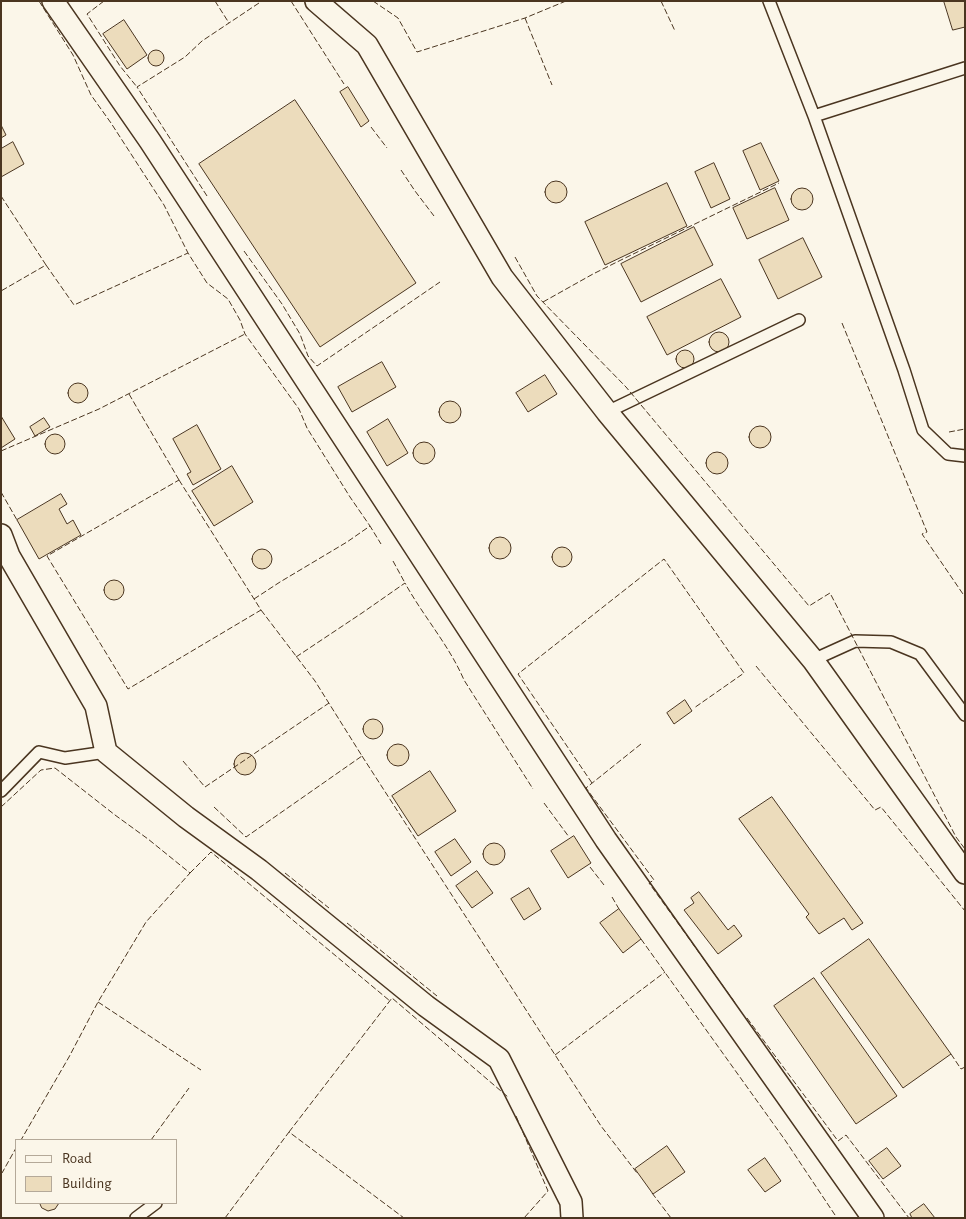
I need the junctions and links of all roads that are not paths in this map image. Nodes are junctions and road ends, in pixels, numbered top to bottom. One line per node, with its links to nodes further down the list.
1 (53, 1): 18 (street)
2 (316, 1): 7 (street)
3 (769, 1): 5 (lane)
4 (965, 68): 5 (lane)
5 (814, 116): 8 (lane)
6 (800, 320): 7 (lane)
7 (607, 412): 10 (street)
8 (965, 456)
9 (1, 535): 12 (street)
10 (813, 660): 11 (lane); 14 (street)
11 (965, 715)
12 (106, 752): 13 (lane); 17 (street)
13 (1, 791)
14 (965, 873)
15 (155, 1204): 16 (lane)
16 (136, 1218)
17 (572, 1218)
18 (873, 1218)

